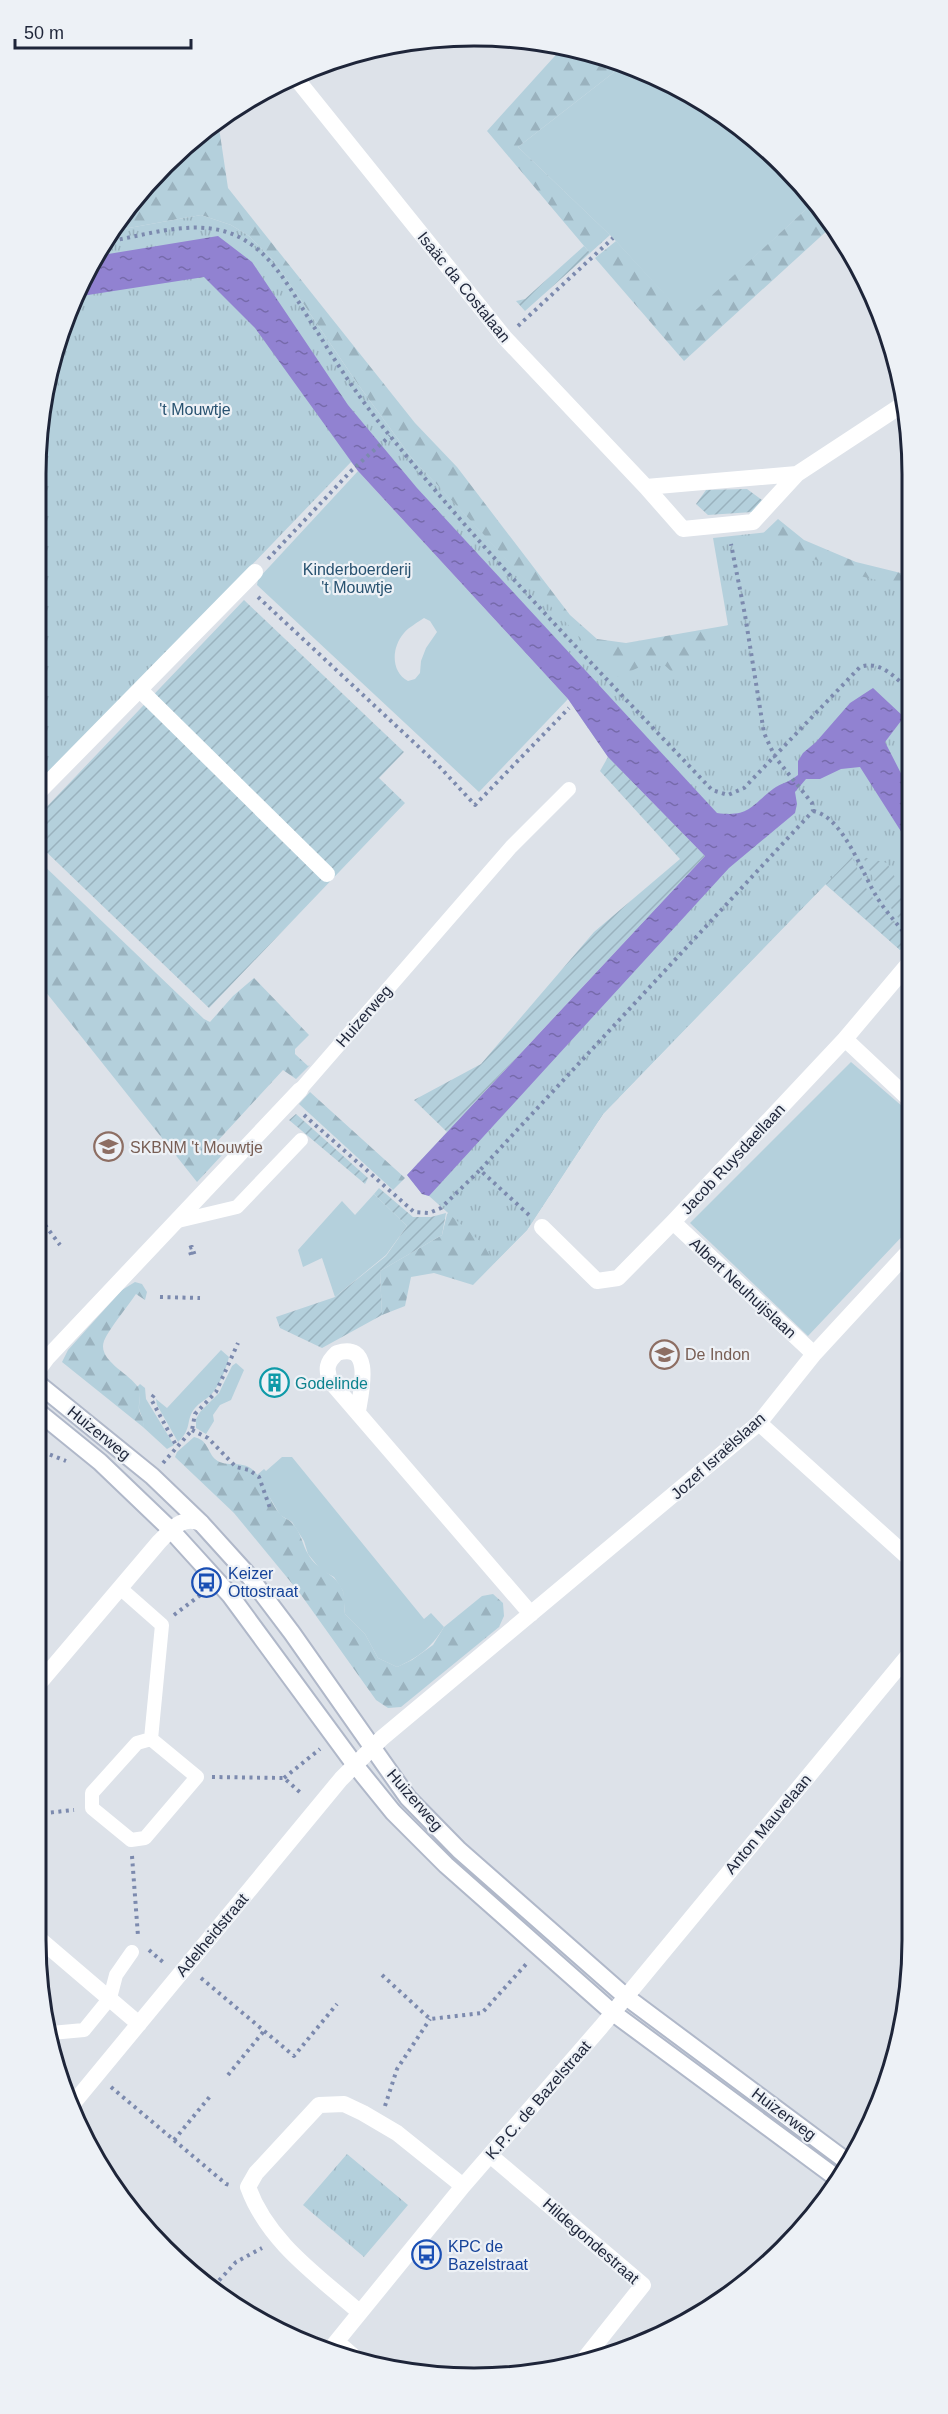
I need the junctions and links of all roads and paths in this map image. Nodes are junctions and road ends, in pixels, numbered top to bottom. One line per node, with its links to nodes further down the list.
1 (300, 84): 4 (street, Isaäc da Costalaan)
2 (613, 238): 4 (path)
3 (116, 241): 6 (path)
4 (505, 338): 8 (street, Isaäc da Costalaan)
5 (896, 409): 7 (street, Isaäc da Costalaan)
6 (390, 436): 10 (path); 14 (path)
7 (797, 474): 8 (street, Isaäc da Costalaan); 9 (street, Isaäc da Costalaan)
8 (646, 487): 9 (street, Isaäc da Costalaan)
9 (727, 526): 14 (path)
10 (250, 578): 12 (street); 13 (path)
11 (902, 684): 14 (path)
12 (140, 690): 15 (street); 18 (street)
13 (569, 708)
14 (775, 757): 17 (path)
15 (46, 785)
16 (569, 789): 23 (lane, Huizerweg)
17 (813, 811): 19 (path); 25 (path)
18 (327, 874)
19 (902, 931)
20 (902, 972): 21 (street, Jacob Ruysdaellaan)
21 (845, 1040): 22 (street); 27 (street, Jacob Ruysdaellaan)
22 (902, 1093)
23 (295, 1096): 25 (path); 26 (street, Huizerweg)
24 (301, 1140): 26 (lane)
25 (480, 1170): 28 (path)
26 (178, 1221): 36 (street, Huizerweg)
27 (673, 1222): 28 (street, Jacob Ruysdaellaan); 35 (street, Albert Neuhuijslaan)
28 (539, 1224)
29 (46, 1226): 30 (path)
30 (60, 1245)
31 (902, 1259): 35 (street, Jozef Israëlslaan)
32 (160, 1297): 33 (path)
33 (200, 1298)
34 (238, 1343): 42 (path)
35 (814, 1354): 41 (street, Jozef Israëlslaan)
36 (46, 1359)
37 (46, 1390): 44 (street, Huizerweg)
38 (154, 1395): 43 (path)
39 (358, 1411): 51 (street)
40 (46, 1418): 47 (street, Huizerweg)
41 (759, 1423): 48 (street); 51 (street, Jozef Israëlslaan)
42 (192, 1430): 43 (path); 45 (path)
43 (177, 1447): 44 (path)
44 (152, 1476): 46 (street, Huizerweg)
45 (271, 1511)
46 (201, 1523): 47 (street); 56 (street, Huizerweg)
47 (171, 1530): 49 (street); 58 (street, Huizerweg)
48 (902, 1552)
49 (120, 1588): 52 (lane); 54 (street)
50 (203, 1593): 52 (path)
51 (531, 1614): 56 (street, Jozef Israëlslaan)
52 (162, 1625): 55 (lane)
53 (902, 1663): 70 (street, Anton Mauvelaan)
54 (46, 1676)
55 (151, 1739): 59 (lane); 61 (lane)
56 (372, 1748): 58 (street, Jozef Israëlslaan); 70 (street, Huizerweg)
57 (320, 1749): 60 (path)
58 (355, 1765): 62 (street, Adelheidstraat); 73 (street, Huizerweg)
59 (197, 1778): 60 (path); 64 (lane)
60 (284, 1778): 62 (path)
61 (92, 1808): 63 (path); 64 (lane)
62 (317, 1808): 68 (street, Adelheidstraat)
63 (46, 1813)
64 (131, 1840): 66 (path)
65 (46, 1945): 71 (street)
66 (135, 1947): 68 (path); 71 (lane)
67 (529, 1961): 74 (path)
68 (183, 1971): 75 (street, Adelheidstraat); 76 (path)
69 (382, 1975): 74 (path)
70 (625, 1996): 73 (street, Anton Mauvelaan); 85 (street, Huizerweg)
71 (110, 1998): 75 (street); 77 (lane)
72 (337, 2004): 76 (path)
73 (612, 2012): 84 (street, K.P.C. de Bazelstraat); 86 (street, Huizerweg)
74 (430, 2019): 82 (path)
75 (139, 2024): 78 (street, Adelheidstraat)
76 (264, 2031): 79 (path)
77 (57, 2032)
78 (97, 2075): 81 (street, Adelheidstraat); 83 (path)
79 (228, 2075)
80 (212, 2094): 83 (path)
81 (77, 2099)
82 (380, 2122): 87 (street); 88 (street)
83 (174, 2140): 88 (path)
84 (491, 2156): 87 (street, K.P.C. de Bazelstraat); 93 (street, Hildegondestraat)
85 (842, 2158)
86 (831, 2175)
87 (463, 2186): 91 (street, K.P.C. de Bazelstraat)
88 (248, 2187): 89 (street)
89 (278, 2239): 90 (path); 91 (street)
90 (218, 2282)
91 (359, 2312): 92 (street, K.P.C. de Bazelstraat)
92 (334, 2344)
93 (590, 2351)

